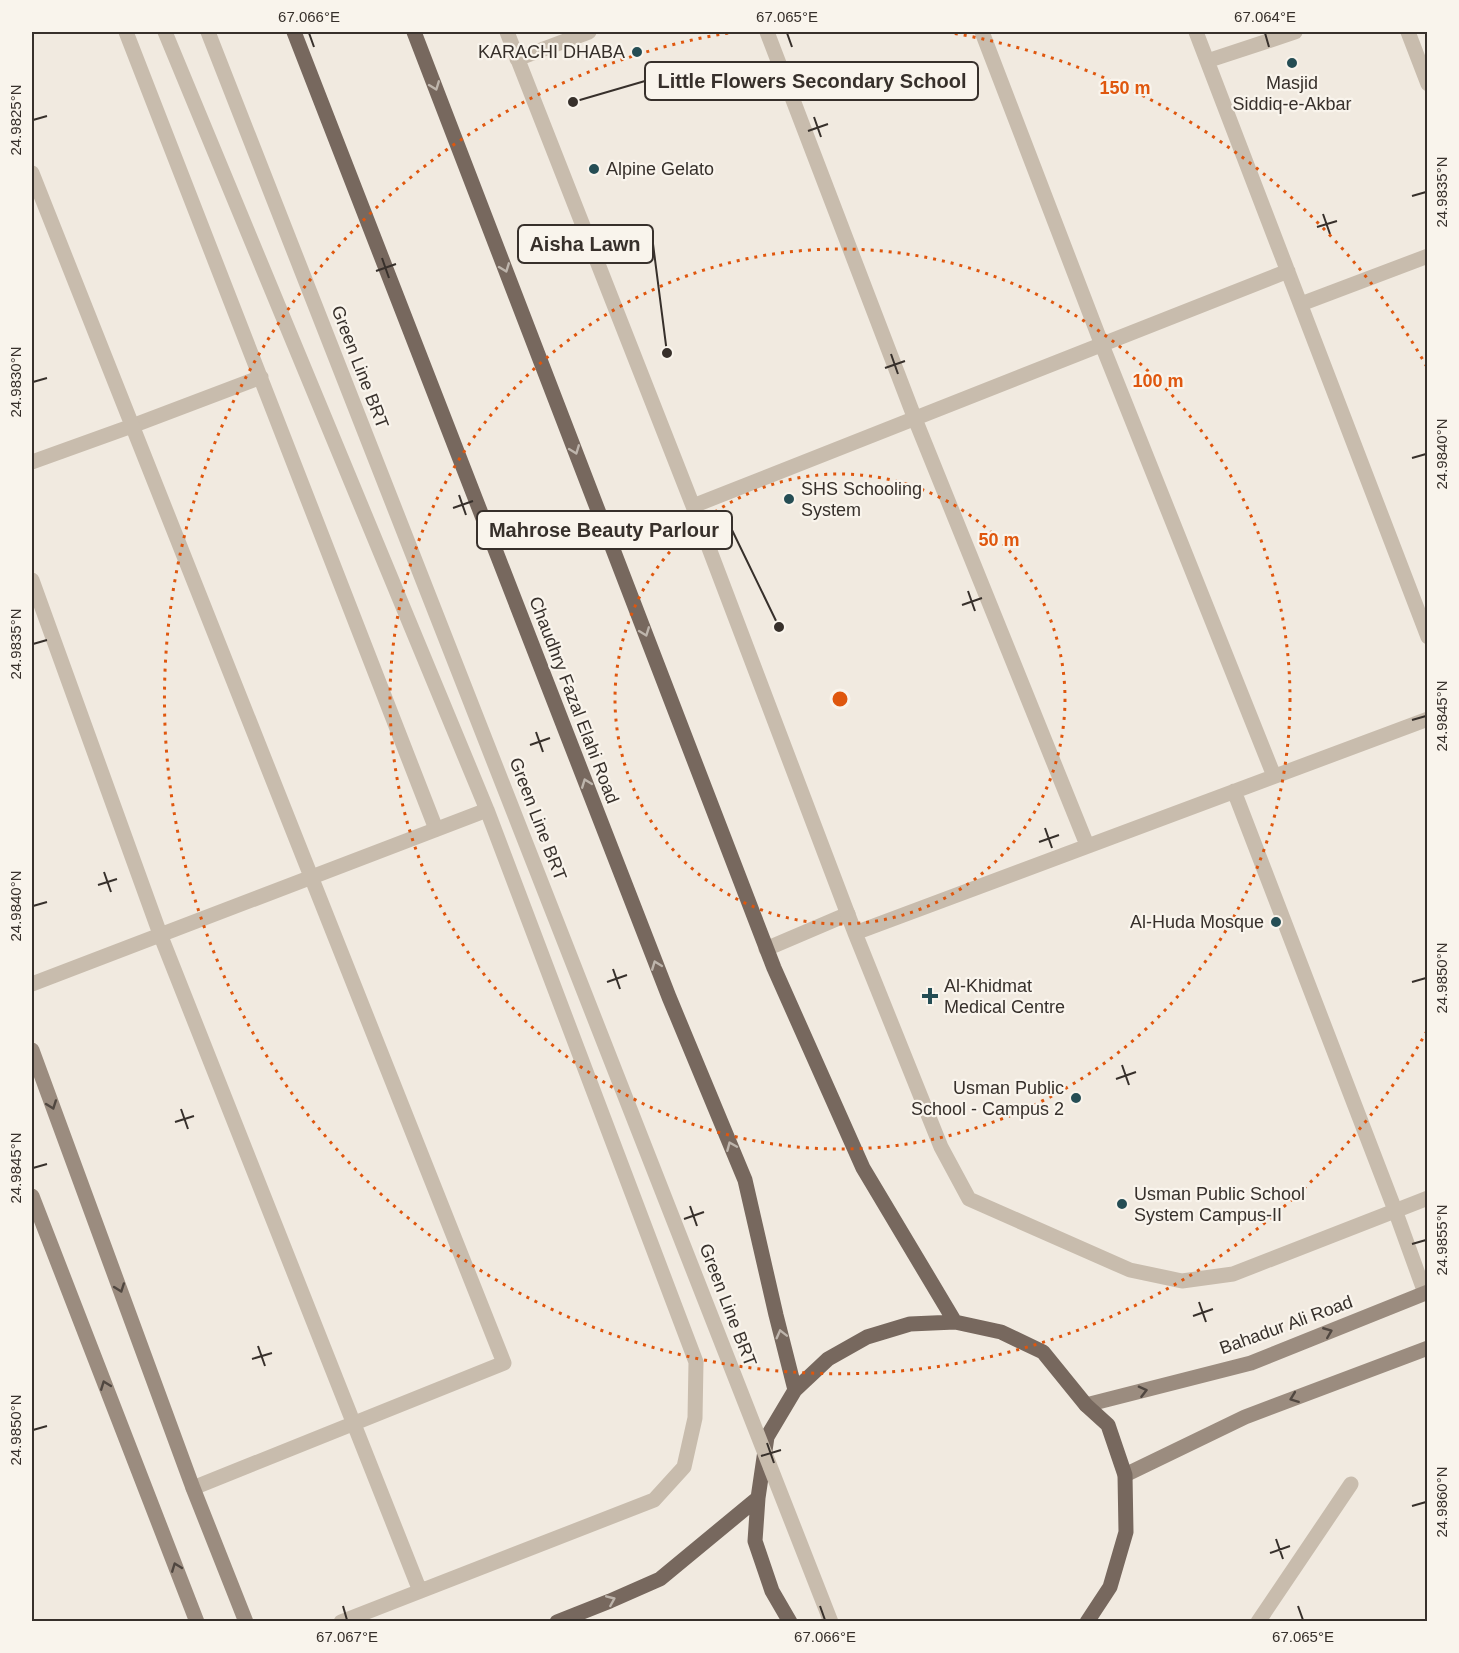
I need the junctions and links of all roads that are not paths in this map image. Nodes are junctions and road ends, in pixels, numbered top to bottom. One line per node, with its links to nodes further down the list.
1 (126, 32): 21 (street)
2 (165, 32): 32 (street)
3 (208, 32): 61 (street, Green Line BRT, bridge)
4 (294, 32): 48 (main road, Chaudhry Fazal Elahi Road, one-way to 4)
5 (414, 32): 39 (main road, one-way to 39)
6 (507, 32): 13 (street)
7 (767, 32): 22 (street)
8 (982, 32): 20 (street)
9 (1196, 32): 14 (street)
10 (1295, 32): 14 (street)
11 (1408, 32): 15 (street)
12 (579, 33): 13 (street)
13 (517, 59): 25 (street)
14 (1208, 61): 18 (street)
15 (1428, 84)
16 (32, 173): 23 (street)
17 (1428, 256): 19 (street)
18 (1288, 271): 19 (street); 20 (street)
19 (1301, 304): 28 (street)
20 (1102, 345): 22 (street); 30 (street)
21 (261, 377): 23 (street); 33 (street)
22 (915, 419): 25 (street); 34 (street)
23 (132, 426): 24 (street); 35 (street)
24 (32, 462)
25 (693, 506): 36 (street)
26 (32, 580): 27 (street)
27 (36, 608): 38 (street)
28 (1428, 637)
29 (1428, 719): 30 (street)
30 (1274, 776): 31 (street)
31 (1234, 791): 34 (street); 44 (street)
32 (487, 810): 33 (street); 55 (street)
33 (436, 829): 35 (street)
34 (1087, 845): 37 (street)
35 (310, 877): 38 (street); 50 (street)
36 (848, 914): 37 (street); 39 (street)
37 (855, 933): 44 (street)
38 (160, 934): 40 (street); 50 (street)
39 (766, 949): 46 (main road)
40 (32, 984)
41 (32, 1050): 53 (street, one-way to 53)
42 (32, 1196): 56 (street, one-way to 42)
43 (1428, 1198): 44 (street)
44 (1395, 1210): 45 (street)
45 (1426, 1293): 49 (street, Bahadur Ali Road, one-way to 45)
46 (955, 1322): 48 (main road); 49 (main road)
47 (1428, 1348): 51 (street, one-way to 51)
48 (795, 1390): 54 (main road)
49 (1086, 1405): 51 (main road)
50 (353, 1423): 53 (street); 55 (street)
51 (1125, 1475): 62 (main road)
52 (1352, 1484): 63 (street)
53 (194, 1488): 57 (street)
54 (758, 1498): 59 (main road, one-way to 54); 60 (main road)
55 (420, 1591): 58 (street)
56 (197, 1622)
57 (246, 1622)
58 (340, 1622)
59 (557, 1622)
60 (790, 1622)
61 (831, 1622)
62 (1087, 1622)
63 (1258, 1622)

